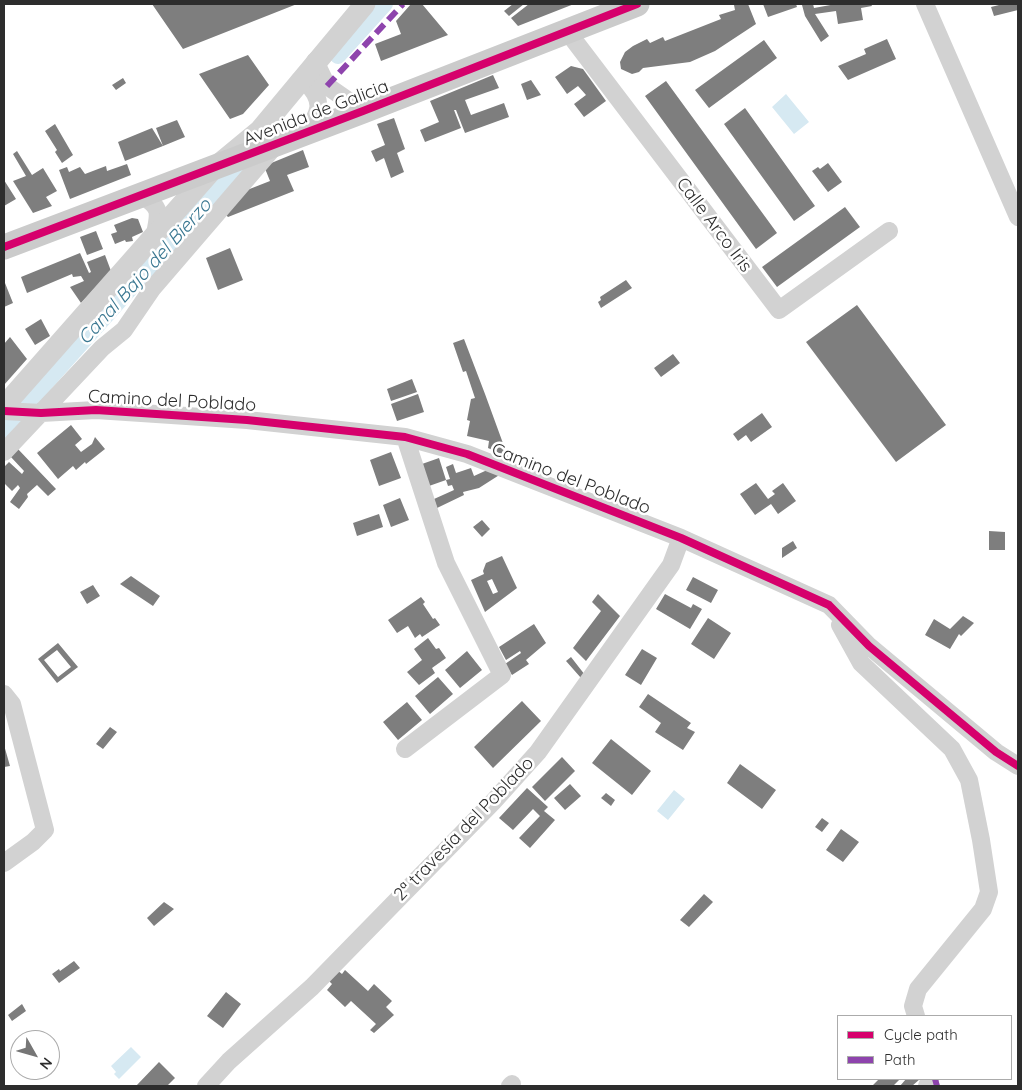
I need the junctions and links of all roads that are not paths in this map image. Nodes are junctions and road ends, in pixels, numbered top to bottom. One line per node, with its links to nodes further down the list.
1 (365, 4): 5 (street)
2 (637, 4): 4 (main road, Avenida de Galicia)
3 (925, 4): 12 (street)
4 (568, 31): 7 (main road, Avenida de Galicia); 13 (street, Calle Arco Iris)
5 (315, 61): 6 (street); 7 (street)
6 (299, 82): 8 (street); 10 (street)
7 (363, 111): 8 (main road, Avenida de Galicia)
8 (306, 133): 9 (main road, Avenida de Galicia)
9 (273, 145): 10 (main road, Avenida de Galicia); 18 (street)
10 (224, 164): 11 (main road, Avenida de Galicia); 14 (street)
11 (141, 195): 14 (street); 15 (main road, Avenida de Galicia)
12 (1018, 217)
13 (889, 231)
14 (155, 234): 16 (street)
15 (4, 247)
16 (4, 406)
17 (4, 411): 18 (street, Camino del Poblado)
18 (41, 413): 19 (street, Camino del Poblado); 20 (street)
19 (405, 437): 21 (street, Camino del Poblado); 24 (street)
20 (4, 452)
21 (680, 538): 22 (street, Camino del Poblado); 28 (street, 2ª travesía del Poblado)
22 (830, 605): 25 (street, Camino del Poblado); 27 (street)
23 (4, 694): 26 (street)
24 (405, 750)
25 (1018, 766)
26 (4, 863)
27 (916, 1015)
28 (206, 1086)

